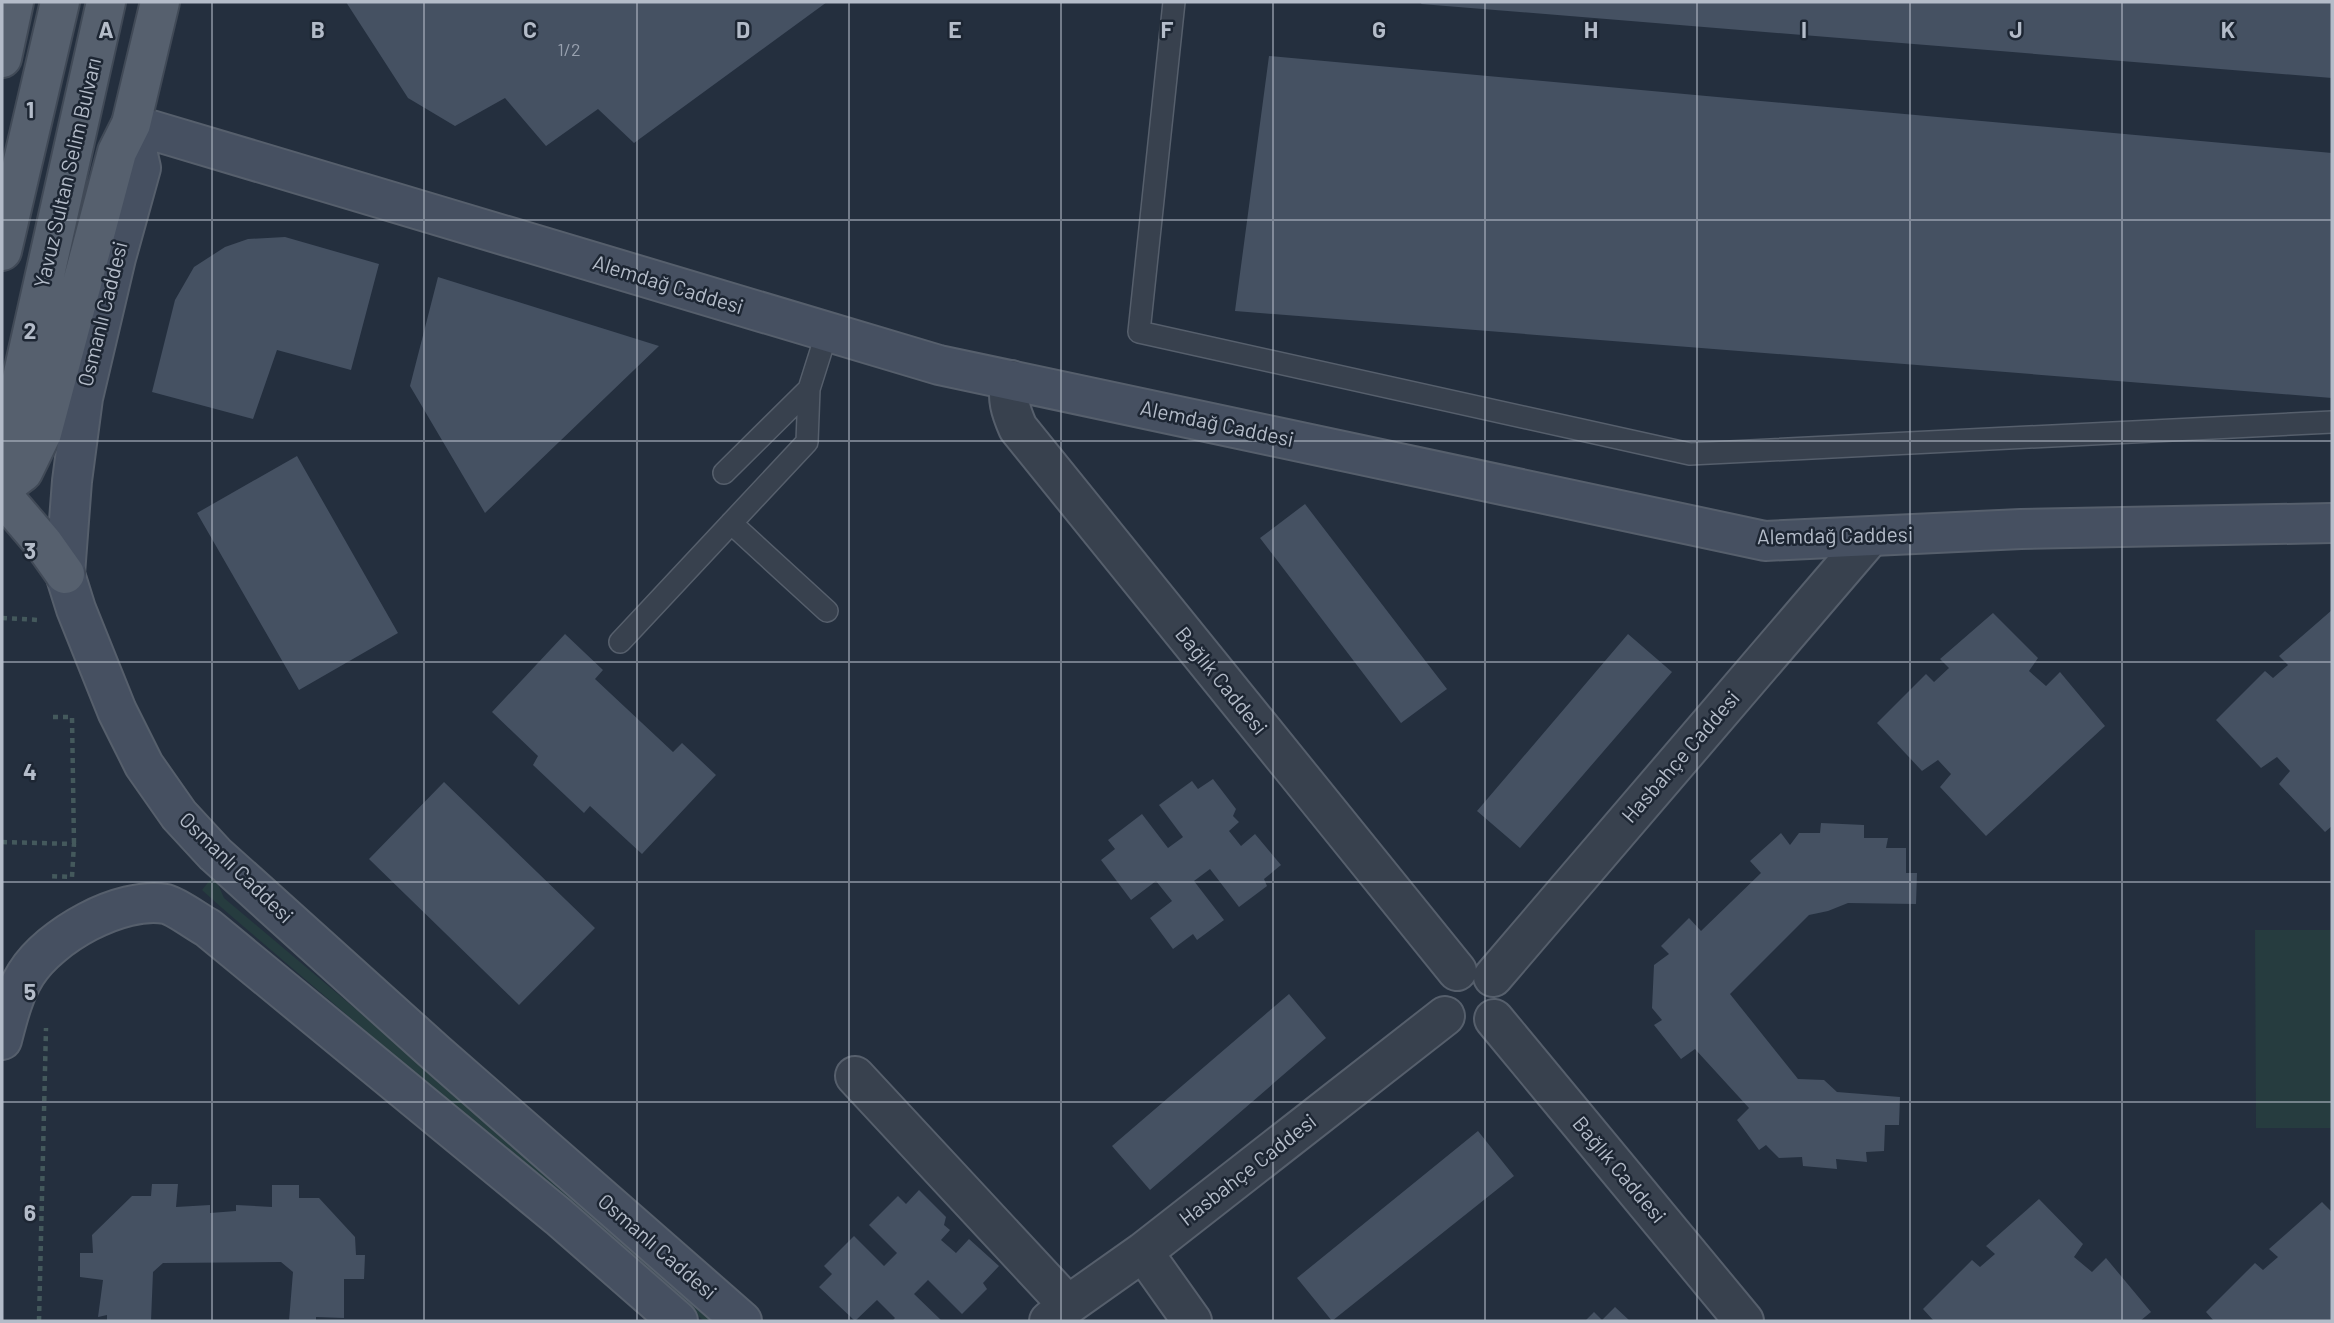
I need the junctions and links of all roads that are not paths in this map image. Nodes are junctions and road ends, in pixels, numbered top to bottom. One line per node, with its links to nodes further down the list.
1 (14, 2): 6 (main road)
2 (60, 2): 8 (main road)
3 (106, 2): 13 (main road, Yavuz Sultan Selim Bulvarı)
4 (160, 2): 7 (main road)
5 (1174, 2): 12 (lane)
6 (2, 56)
7 (131, 124): 9 (main road, Alemdağ Caddesi); 15 (main road); 20 (main road, Osmanlı Caddesi)
8 (2, 251)
9 (827, 332): 10 (main road, Alemdağ Caddesi); 11 (lane)
10 (1011, 380): 19 (main road, Alemdağ Caddesi); 23 (street, Bağlık Caddesi)
11 (809, 389): 14 (lane); 17 (lane)
12 (2332, 422)
13 (2, 467)
14 (724, 473)
15 (2, 488)
16 (2, 495): 20 (main road)
17 (732, 523): 21 (lane); 22 (lane)
18 (2332, 523): 19 (main road, Alemdağ Caddesi)
19 (1870, 537): 23 (street, Hasbahçe Caddesi)
20 (65, 574): 31 (main road, Osmanlı Caddesi)
21 (827, 611)
22 (620, 642)
23 (1475, 974): 24 (street); 25 (street)
24 (1445, 1016): 25 (street); 28 (street, Hasbahçe Caddesi)
25 (1494, 1019): 33 (street, Bağlık Caddesi)
26 (2, 1040): 30 (main road, Osmanlı Caddesi)
27 (855, 1076): 29 (street)
28 (1143, 1252): 29 (street, Hasbahçe Caddesi); 32 (street)
29 (1059, 1313)
30 (678, 1321)
31 (742, 1321)
32 (1192, 1321)
33 (1744, 1321)

